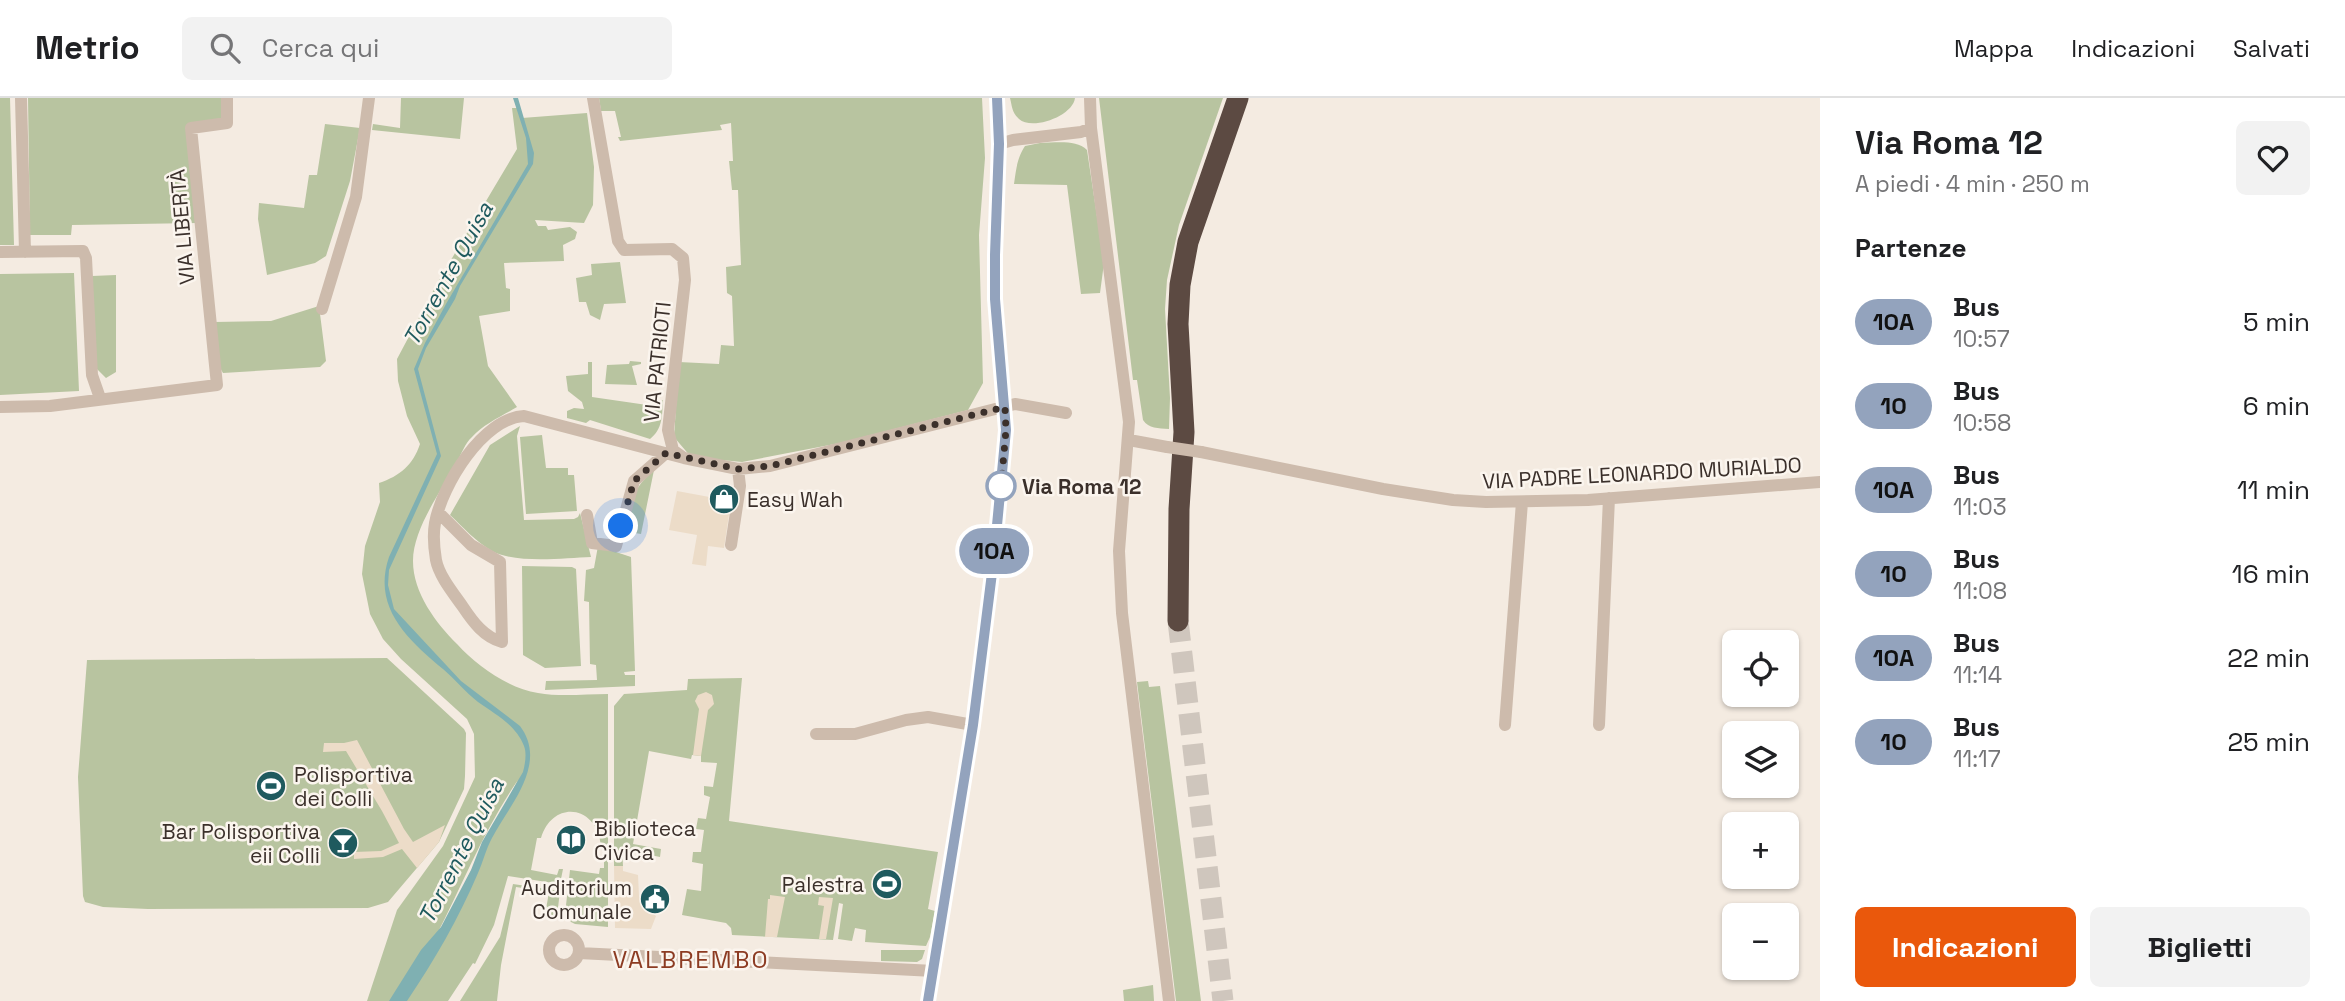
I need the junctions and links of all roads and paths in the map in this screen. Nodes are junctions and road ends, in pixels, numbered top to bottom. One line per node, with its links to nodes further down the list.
1 (21, 98): 11 (street)
2 (226, 98): 13 (street, VIA LIBERTÀ)
3 (369, 98): 12 (street)
4 (593, 98): 19 (street, VIA PATRIOTI)
5 (997, 98): 9 (street)
6 (1090, 98): 8 (street)
7 (1238, 98): 27 (highway)
8 (1091, 128): 9 (street); 17 (street)
9 (999, 144): 15 (street)
10 (0, 252): 11 (street)
11 (25, 252): 13 (street)
12 (322, 309)
13 (100, 398): 14 (street)
14 (0, 407)
15 (1005, 407): 16 (street); 20 (street); 28 (street)
16 (1066, 413)
17 (1129, 440): 23 (street, VIA PADRE LEONARDO MURIALDO, bridge); 35 (street)
18 (666, 453): 19 (street); 24 (street); 25 (street)
19 (684, 458): 20 (street)
20 (738, 469): 26 (street)
21 (1820, 482): 22 (street, VIA PADRE LEONARDO MURIALDO)
22 (1609, 498): 23 (street, VIA PADRE LEONARDO MURIALDO); 30 (street)
23 (1522, 502): 29 (street)
24 (438, 512): 24 (street)
25 (587, 515)
26 (731, 545)
27 (1178, 621)
28 (973, 725): 31 (street); 33 (street)
29 (1505, 725)
30 (1599, 725)
31 (816, 734)
32 (579, 953): 33 (street)
33 (934, 971): 34 (street)
34 (928, 1001)
35 (1169, 1001)

